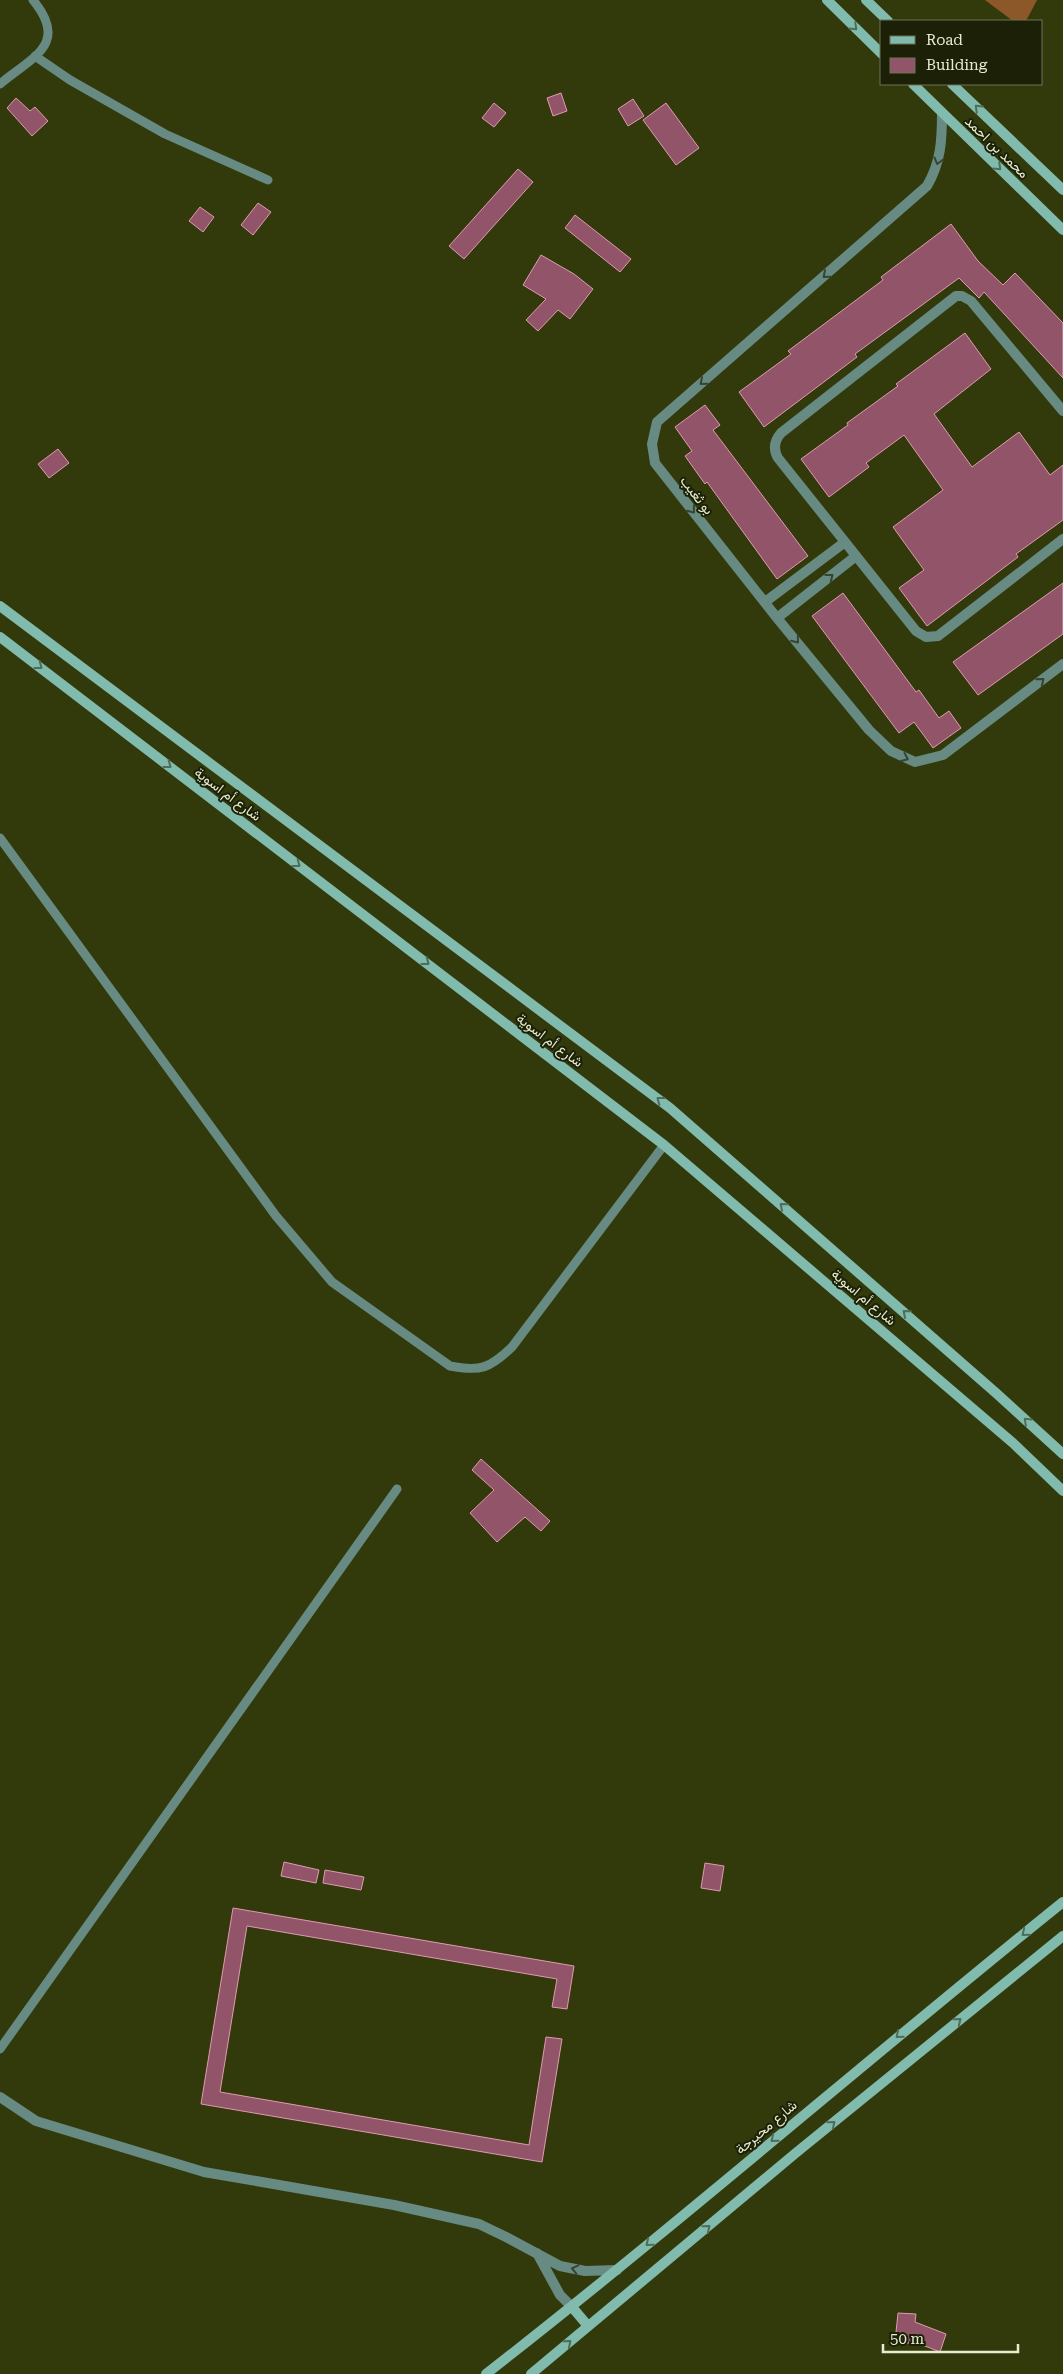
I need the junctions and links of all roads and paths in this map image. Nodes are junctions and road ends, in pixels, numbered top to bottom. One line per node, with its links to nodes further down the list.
1 (32, 0): 6 (lane)
2 (827, 0): 5 (street, one-way to 5)
3 (866, 0): 4 (street)
4 (887, 20)
5 (880, 52)
6 (34, 56): 7 (lane); 11 (lane)
7 (0, 84)
8 (914, 85): 10 (street, محمد بن احمد)
9 (953, 85): 12 (street, محمد بن احمد, one-way to 9)
10 (942, 113): 13 (street, محمد بن احمد, one-way to 13); 18 (street, بو ثغيب, one-way to 18)
11 (268, 180)
12 (1063, 190)
13 (1063, 230)
14 (1063, 411): 16 (street)
15 (1063, 539): 17 (street)
16 (845, 542): 17 (street); 18 (street)
17 (856, 556): 20 (street, one-way to 17)
18 (765, 602): 20 (street, بو ثغيب)
19 (0, 606): 25 (street, شارع أم اسوية, one-way to 19)
20 (777, 618): 22 (street, بو ثغيب, one-way to 22)
21 (0, 637): 24 (street, شارع أم اسوية, one-way to 24)
22 (1063, 664)
23 (0, 838): 24 (lane)
24 (664, 1145): 27 (street, شارع أم اسوية)
25 (1063, 1454)
26 (397, 1489): 30 (lane)
27 (1063, 1491)
28 (1063, 1902): 33 (street, شارع محيرجة, one-way to 33)
29 (1063, 1936): 35 (street, one-way to 29)
30 (0, 2049)
31 (0, 2097): 32 (street)
32 (537, 2253): 33 (street, one-way to 32); 34 (street)
33 (617, 2270): 34 (street, شارع محيرجة)
34 (572, 2307): 35 (street); 36 (street, شارع محيرجة)
35 (588, 2326): 37 (street, one-way to 35)
36 (486, 2374)
37 (531, 2374)

